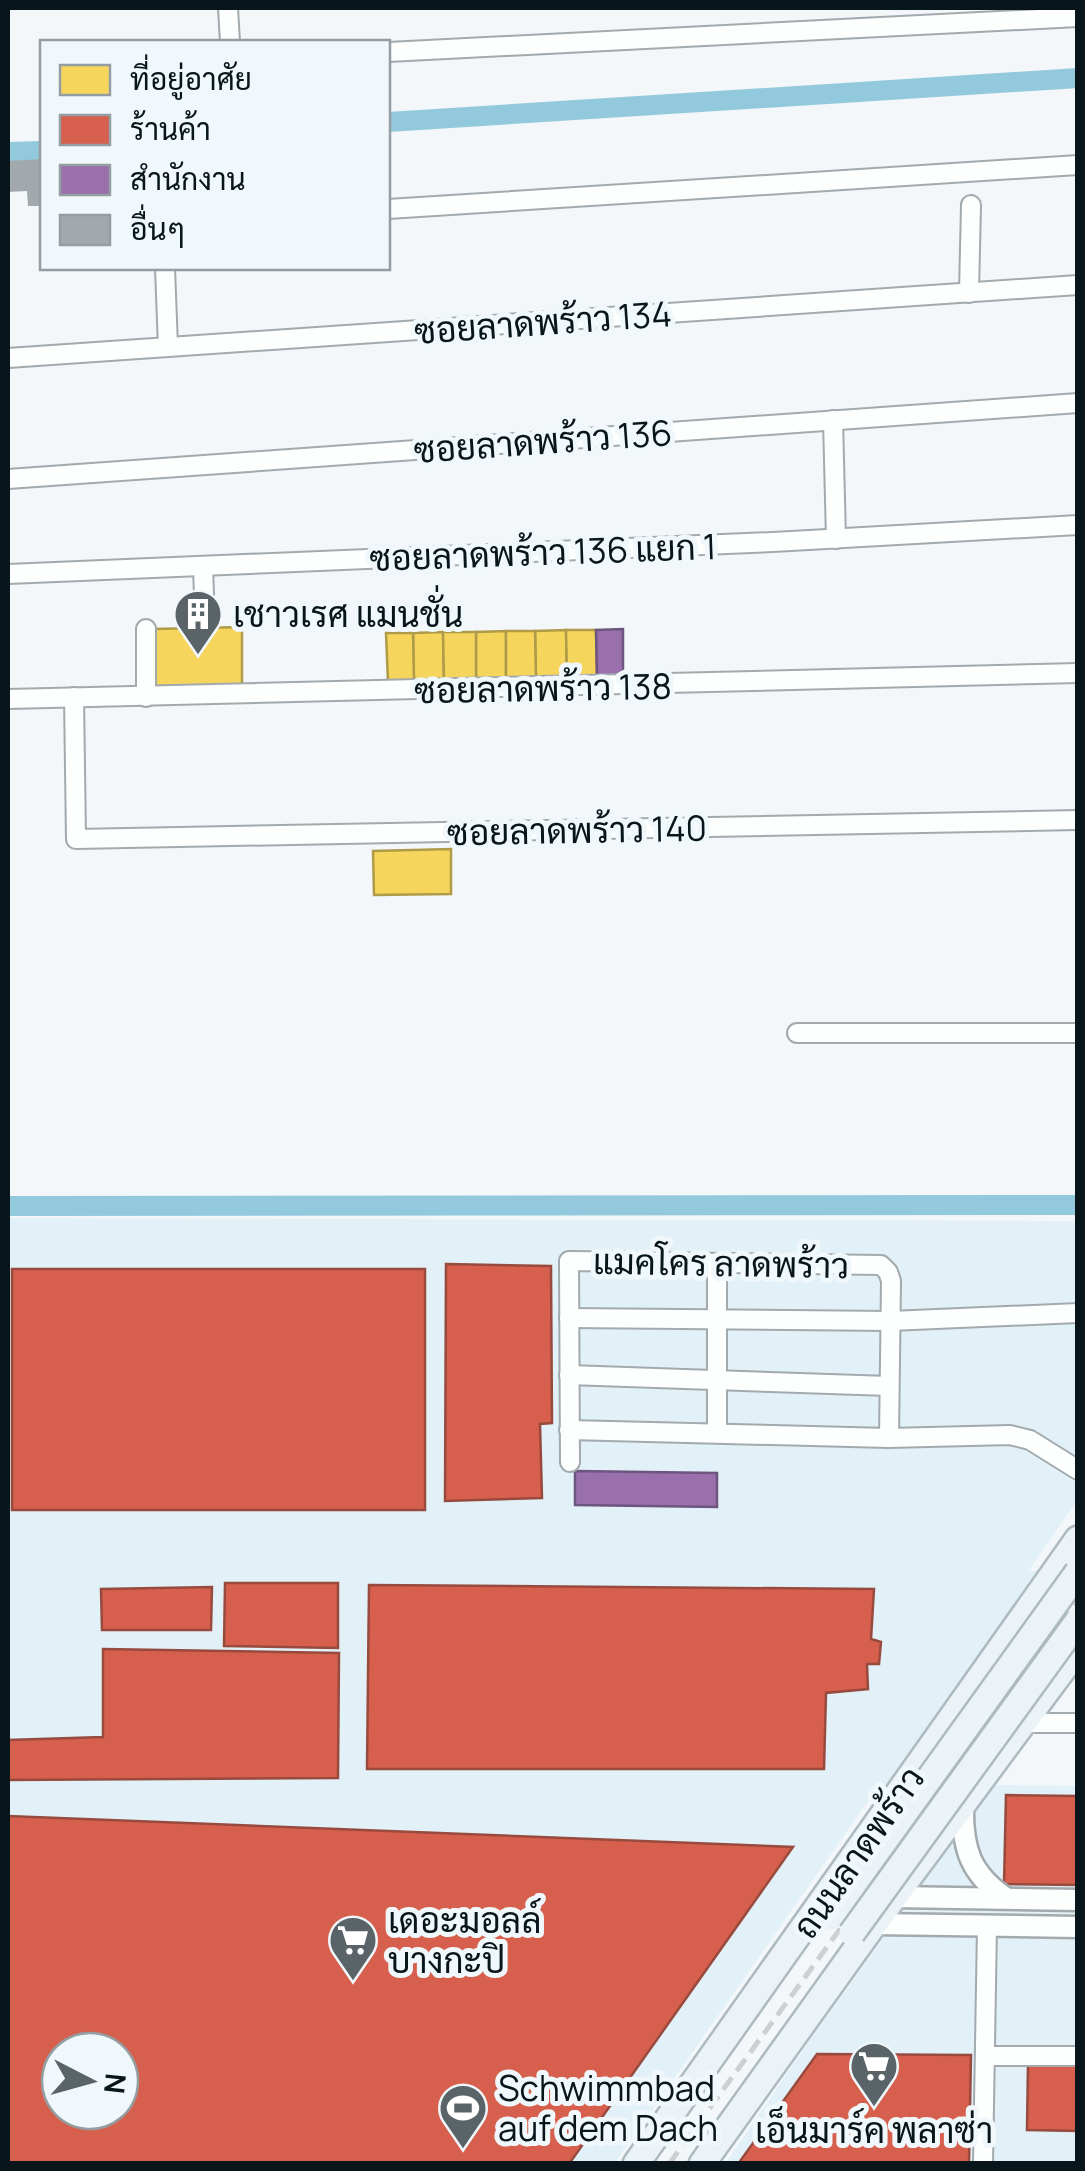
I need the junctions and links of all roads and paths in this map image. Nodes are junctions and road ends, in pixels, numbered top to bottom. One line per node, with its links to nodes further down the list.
1 (228, 8): 3 (street)
2 (1078, 17): 4 (street)
3 (230, 40)
4 (390, 52)
5 (1078, 164): 7 (street)
6 (971, 205): 10 (street)
7 (390, 209)
8 (165, 270): 11 (street)
9 (1078, 285): 10 (street, ซอยลาดพร้าว 134)
10 (969, 292): 11 (street, ซอยลาดพร้าว 134)
11 (168, 347): 12 (street, ซอยลาดพร้าว 134)
12 (8, 358)
13 (1078, 403): 14 (street, ซอยลาดพร้าว 136)
14 (833, 420): 15 (street, ซอยลาดพร้าว 136); 17 (street)
15 (8, 479)
16 (1078, 525): 17 (street, ซอยลาดพร้าว 136 แยก 1)
17 (836, 539): 18 (street, ซอยลาดพร้าว 136 แยก 1)
18 (202, 566): 19 (street, ซอยลาดพร้าว 136 แยก 1); 20 (street)
19 (8, 574)
20 (204, 596)
21 (146, 629): 23 (street)
22 (1078, 673): 23 (street, ซอยลาดพร้าว 138)
23 (146, 697): 24 (street, ซอยลาดพร้าว 138)
24 (74, 698): 25 (street, ซอยลาดพร้าว 138); 26 (street, ซอยลาดพร้าว 140)
25 (8, 699)
26 (1078, 820)
27 (797, 1033): 28 (street)
28 (1078, 1034)
29 (717, 1264): 31 (street, แมคโคร ลาดพร้าว); 32 (street); 33 (street, แมคโคร ลาดพร้าว)
30 (1078, 1313): 33 (street)
31 (568, 1318): 32 (street); 34 (street, แมคโคร ลาดพร้าว)
32 (717, 1320): 33 (street); 35 (street)
33 (890, 1321): 36 (street, แมคโคร ลาดพร้าว)
34 (569, 1375): 35 (street); 37 (street, แมคโคร ลาดพร้าว)
35 (717, 1380): 36 (street); 38 (street)
36 (890, 1386): 39 (street, แมคโคร ลาดพร้าว)
37 (569, 1430): 38 (street); 40 (street, แมคโคร ลาดพร้าว)
38 (717, 1432): 39 (street)
39 (889, 1438): 41 (street)
40 (570, 1462)
41 (1075, 1463)
42 (1078, 1539): 49 (main road, ถนนลาดพร้าว)
43 (1078, 1572): 59 (main road, bridge)
44 (1078, 1621): 60 (main road, bridge)
45 (1078, 1649): 46 (main road, ถนนลาดพร้าว)
46 (1024, 1723): 47 (street); 48 (main road, ถนนลาดพร้าว)
47 (1078, 1723)
48 (963, 1805): 50 (main road, ถนนลาดพร้าว); 51 (street)
49 (831, 1890): 50 (main road); 53 (main road); 58 (main road, ถนนลาดพร้าว)
50 (894, 1897): 51 (street); 53 (main road, ถนนลาดพร้าว)
51 (1008, 1900): 52 (street)
52 (1078, 1900)
53 (874, 1924): 54 (street); 61 (main road, ถนนลาดพร้าว)
54 (987, 1926): 55 (street); 56 (street)
55 (1078, 1927)
56 (985, 2056): 57 (street); 62 (street)
57 (1078, 2056)
58 (636, 2164)
59 (653, 2164)
60 (684, 2164)
61 (702, 2164)
62 (983, 2164)

